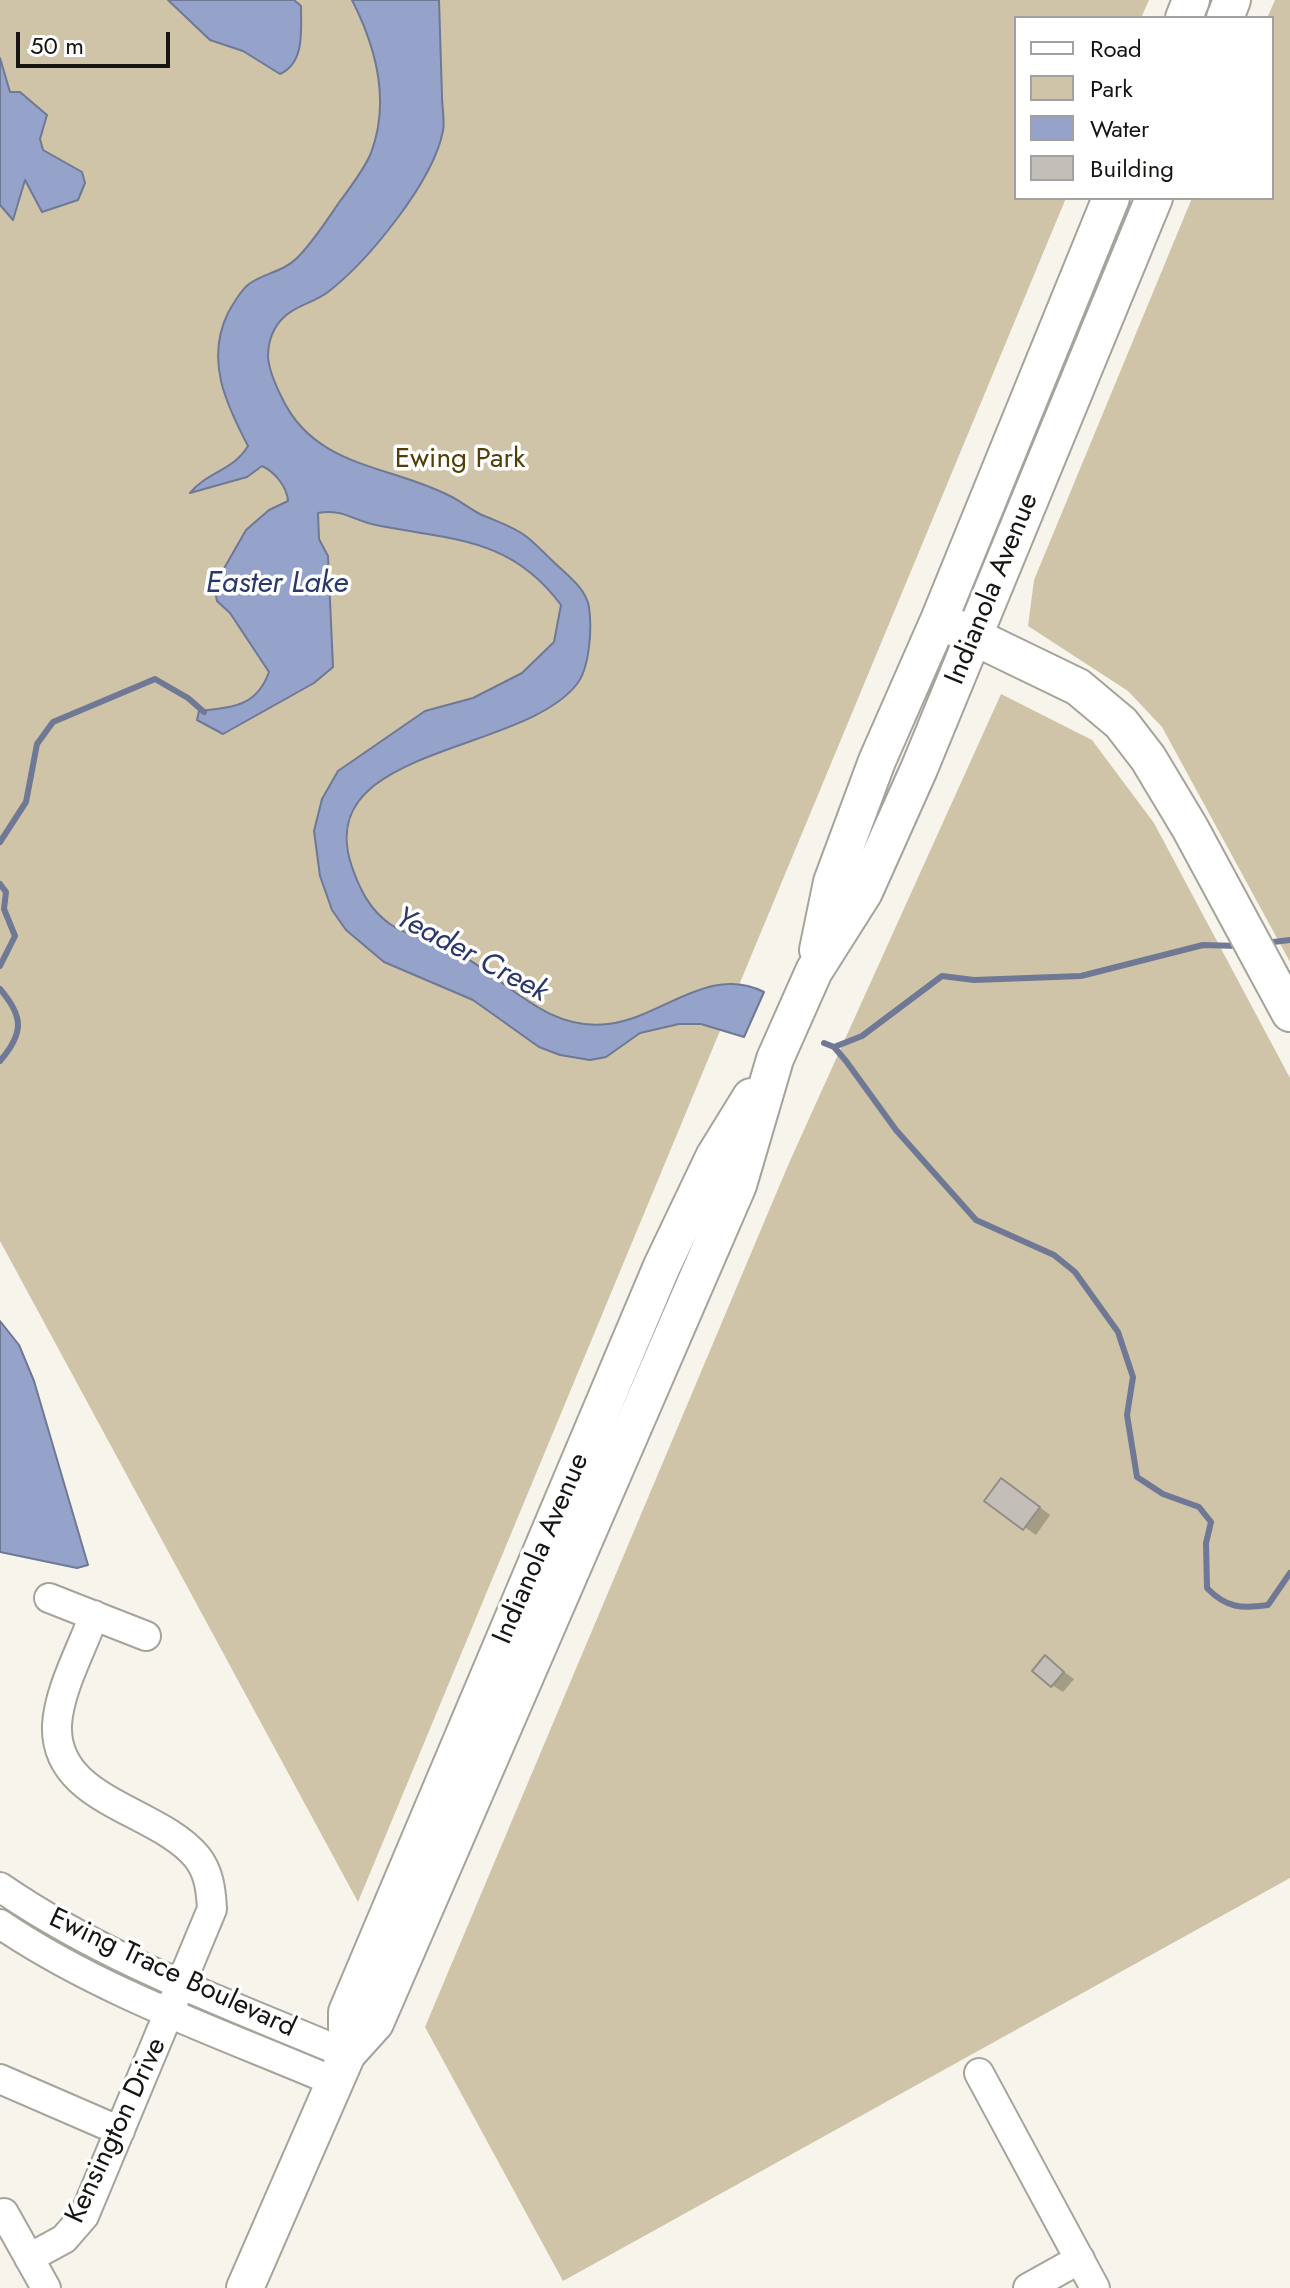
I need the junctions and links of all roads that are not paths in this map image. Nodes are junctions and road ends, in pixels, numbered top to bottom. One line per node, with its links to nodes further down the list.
1 (1110, 200): 3 (main road, Indianola Avenue)
2 (1153, 200): 4 (main road, Indianola Avenue)
3 (939, 620): 4 (main road); 5 (main road, Indianola Avenue)
4 (973, 635): 5 (main road, Indianola Avenue); 6 (main road)
5 (814, 971): 14 (main road, Indianola Avenue)
6 (1290, 1013)
7 (49, 1598): 8 (street)
8 (94, 1615): 9 (street); 12 (street, Kensington Drive)
9 (146, 1636)
10 (0, 1887): 12 (street, Ewing Trace Boulevard)
11 (0, 1924): 13 (street, Ewing Trace Boulevard)
12 (182, 1984): 13 (street, Kensington Drive); 14 (street, Ewing Trace Boulevard)
13 (171, 2012): 14 (street, Ewing Trace Boulevard); 17 (street, Kensington Drive)
14 (341, 2068): 22 (main road, Indianola Avenue)
15 (979, 2073): 20 (street)
16 (0, 2079): 17 (street)
17 (120, 2131): 19 (street, Kensington Drive)
18 (4, 2213): 19 (street)
19 (29, 2258): 21 (street)
20 (1080, 2259): 23 (street); 24 (street)
21 (46, 2288)
22 (245, 2288)
23 (1028, 2288)
24 (1095, 2288)

